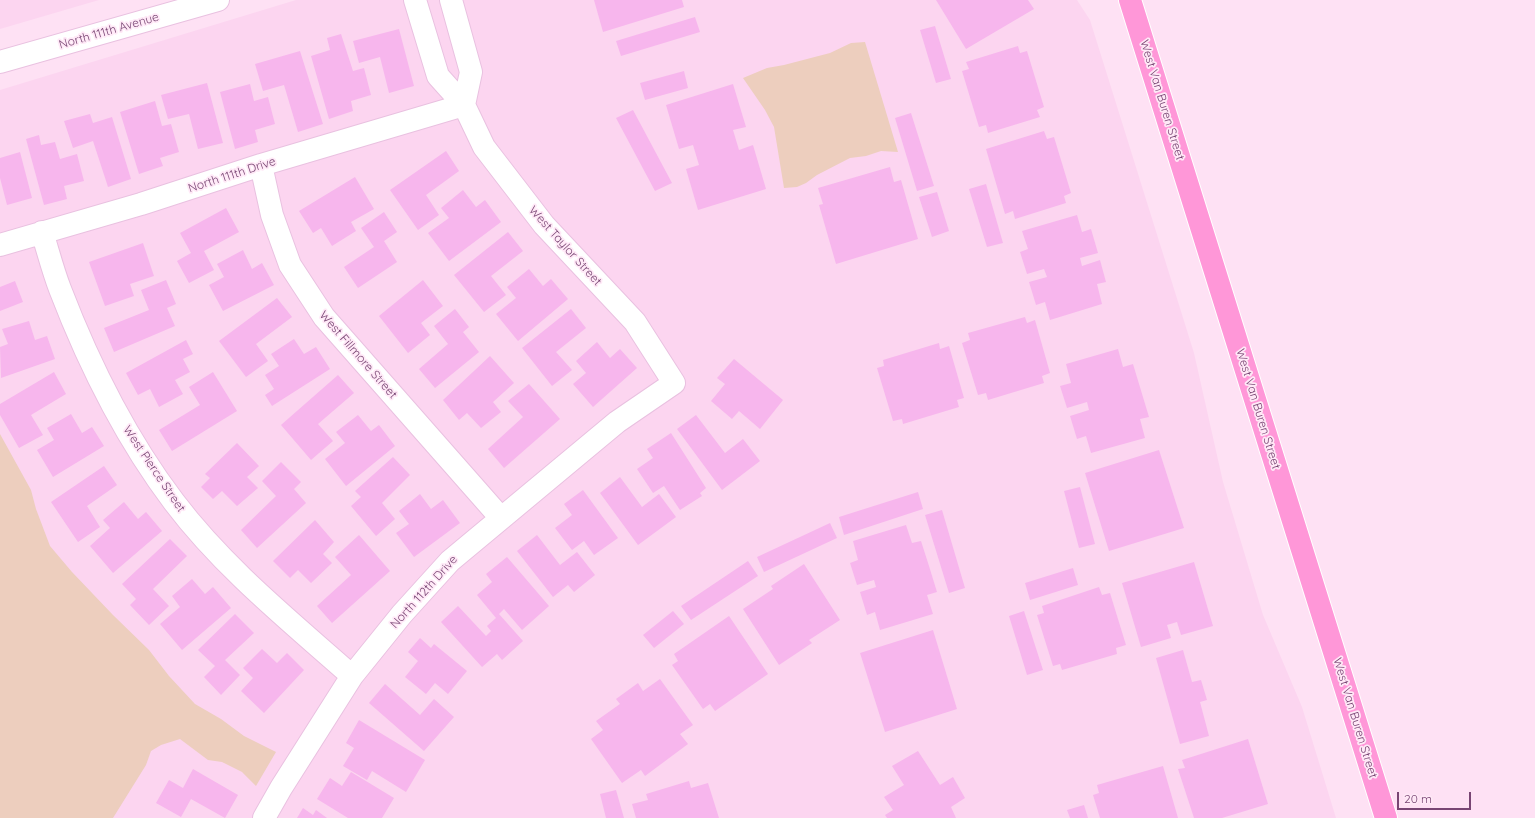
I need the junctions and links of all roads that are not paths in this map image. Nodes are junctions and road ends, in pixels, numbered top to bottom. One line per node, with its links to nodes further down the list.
1 (218, 0): 5 (street, North 111th Avenue)
2 (415, 0): 6 (street, West Taylor Street)
3 (451, 0): 6 (street)
4 (1130, 0): 14 (main road, West Van Buren Street)
5 (0, 62)
6 (464, 105): 7 (street, North 111th Drive); 10 (street, West Taylor Street)
7 (261, 166): 8 (street, North 111th Drive); 11 (street, West Fillmore Street)
8 (42, 232): 9 (street, North 111th Drive); 12 (street, West Pierce Street)
9 (0, 244)
10 (674, 383): 11 (street, North 112th Drive)
11 (500, 518): 12 (street, North 112th Drive)
12 (352, 676): 13 (street, North 112th Drive)
13 (264, 818)
14 (1386, 818)

